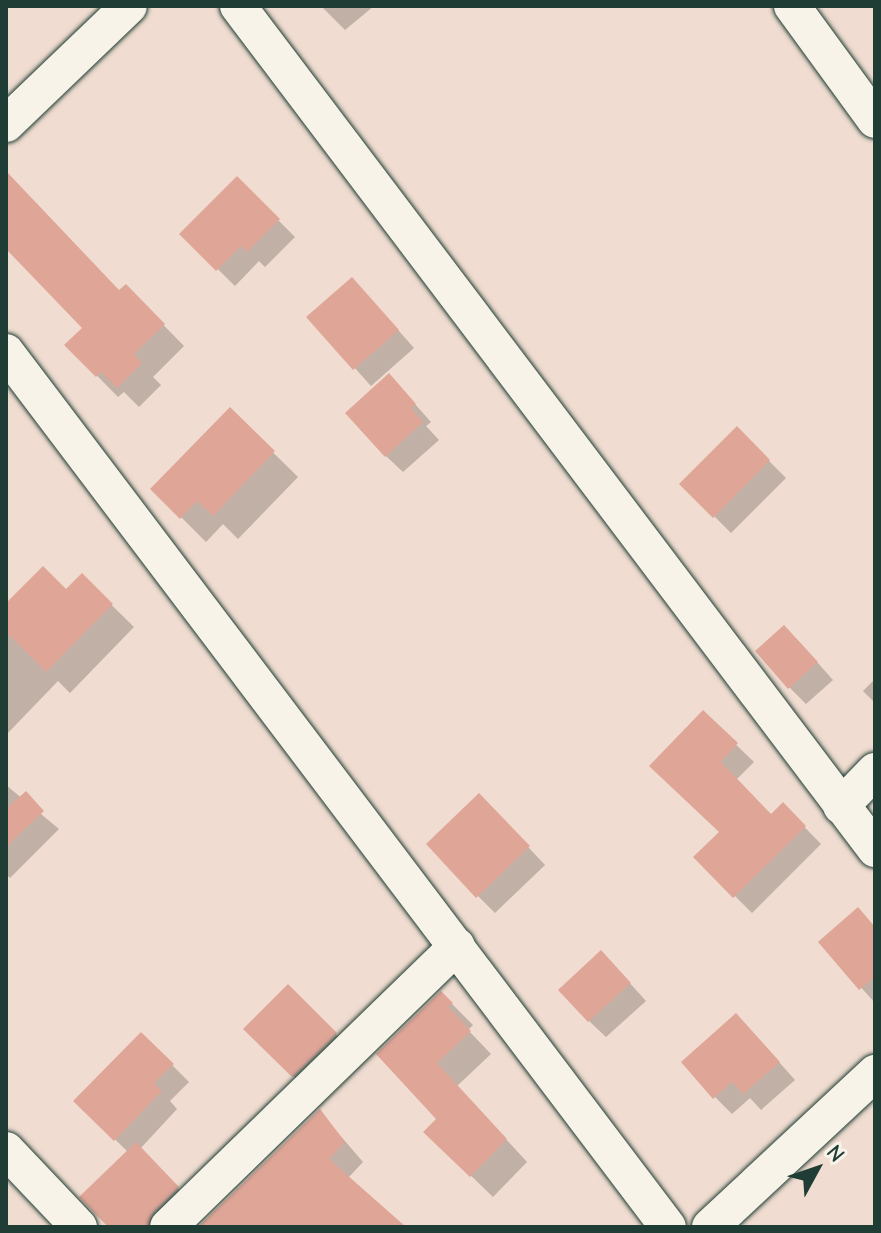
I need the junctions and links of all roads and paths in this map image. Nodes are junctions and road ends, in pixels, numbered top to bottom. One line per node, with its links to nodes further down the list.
1 (129, 6): 5 (street)
2 (238, 6): 8 (street)
3 (792, 6): 4 (street)
4 (875, 120)
5 (6, 124)
6 (6, 352): 10 (street)
7 (875, 771): 8 (street)
8 (841, 806): 9 (street)
9 (875, 849)
10 (457, 946): 14 (street); 15 (street)
11 (875, 1073): 16 (street)
12 (6, 1150): 13 (street)
13 (79, 1227)
14 (168, 1227)
15 (668, 1227)
16 (710, 1227)

